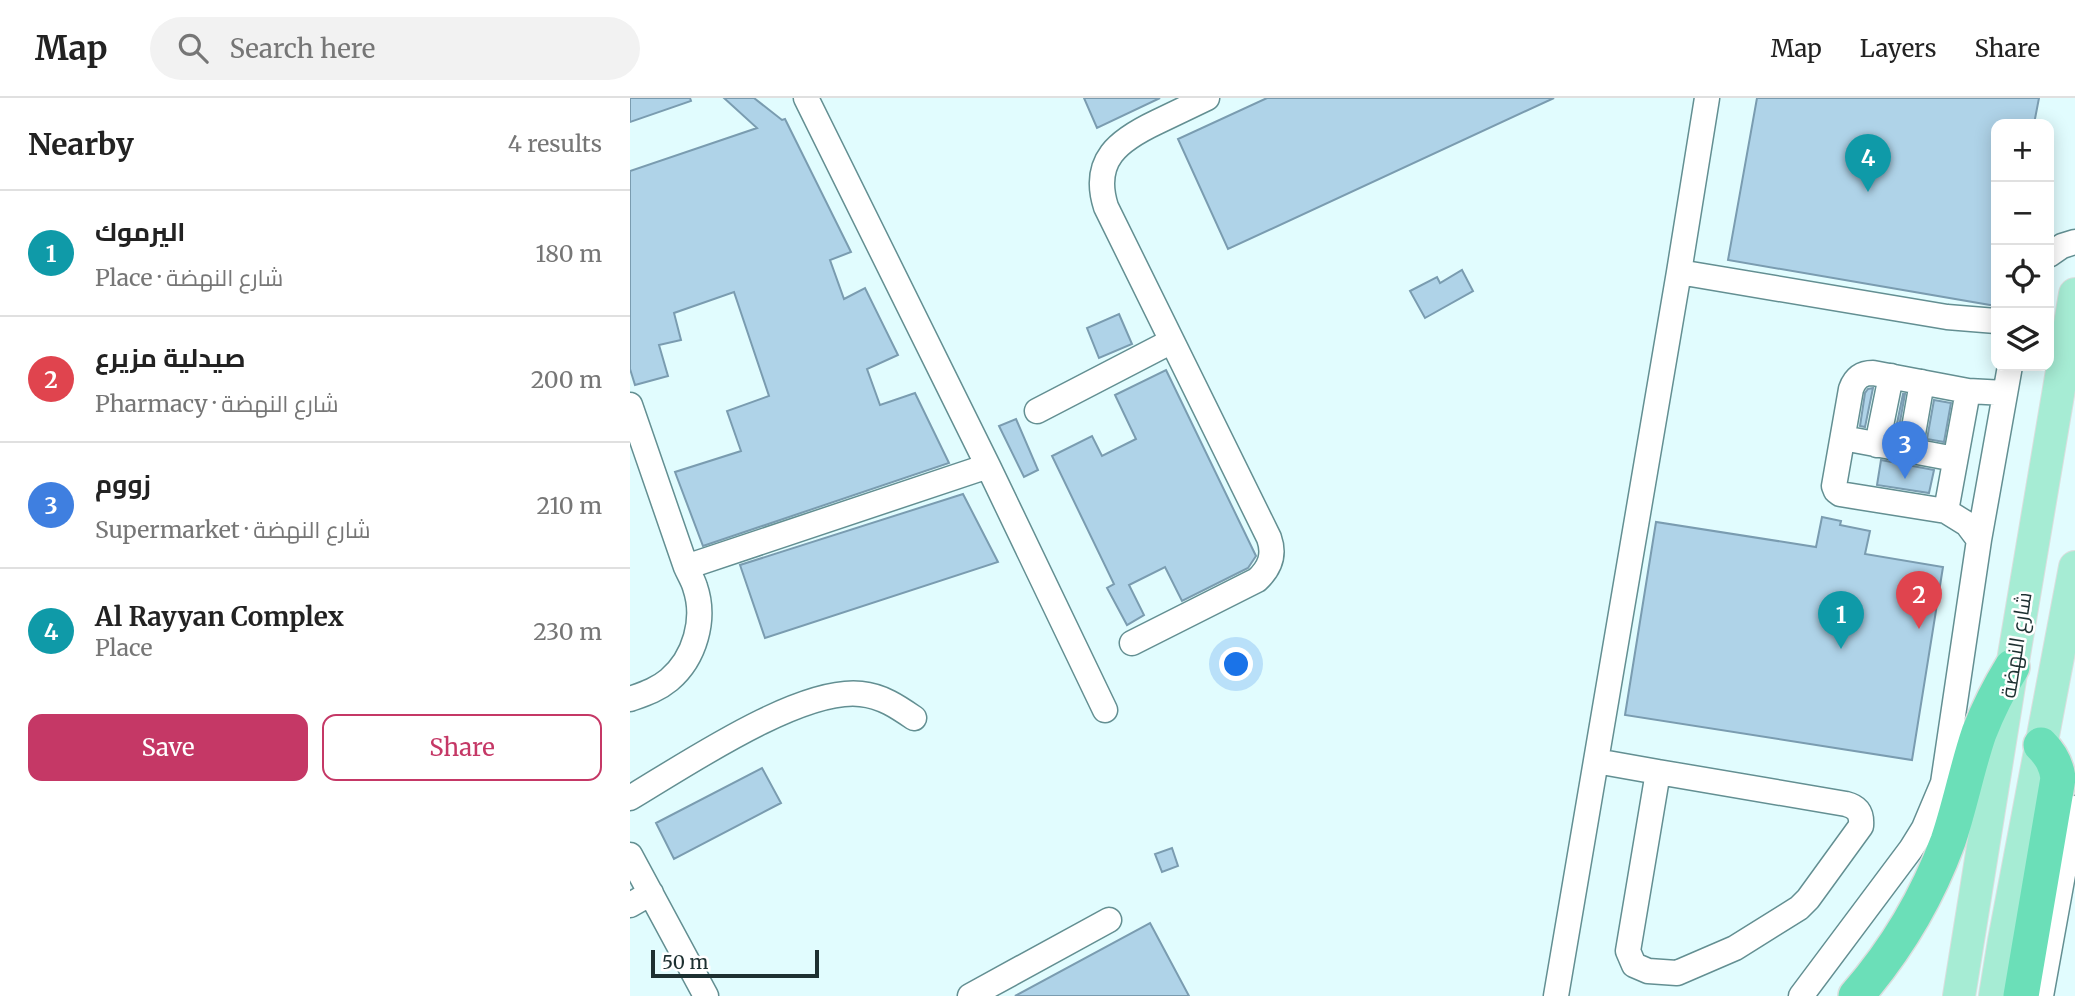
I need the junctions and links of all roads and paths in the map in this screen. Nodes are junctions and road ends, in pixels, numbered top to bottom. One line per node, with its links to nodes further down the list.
1 (806, 98): 21 (street)
2 (1207, 98): 9 (street)
3 (1707, 98): 6 (street)
4 (2075, 242): 5 (street)
5 (2054, 252)
6 (1679, 272): 8 (street); 33 (street)
7 (2075, 295): 28 (main road, شارع النهضة)
8 (1991, 321)
9 (1172, 341): 16 (street); 27 (street)
10 (2009, 371): 14 (street)
11 (1891, 376): 12 (street); 17 (street); 18 (street)
12 (1922, 382): 13 (street); 19 (street)
13 (1962, 390): 14 (street); 20 (street)
14 (2005, 393): 23 (street)
15 (630, 405): 24 (street)
16 (1037, 411)
17 (1843, 438): 18 (street); 22 (street)
18 (1877, 445): 19 (street)
19 (1910, 451): 20 (street)
20 (1949, 458): 22 (street)
21 (988, 466): 24 (street); 30 (street)
22 (1946, 510): 23 (street)
23 (1979, 540): 42 (street)
24 (686, 567): 29 (street)
25 (2075, 567): 26 (main road, شارع النهضة)
26 (2069, 630): 32 (main road, شارع النهضة)
27 (1132, 643)
28 (2012, 667): 47 (highway); 48 (main road, شارع النهضة)
29 (631, 699)
30 (1105, 710)
31 (914, 718): 35 (street)
32 (2042, 746): 49 (main road, شارع النهضة); 50 (highway)
33 (1596, 761): 34 (street); 45 (street)
34 (1658, 772): 34 (street)
35 (630, 798)
36 (2075, 808): 38 (street)
37 (630, 855): 39 (street)
38 (2064, 867): 40 (street); 51 (street)
39 (640, 899): 43 (street)
40 (2075, 909)
41 (1109, 919): 44 (street)
42 (1808, 987): 46 (street)
43 (703, 995)
44 (970, 996)
45 (1556, 996)
46 (1782, 996)
47 (1856, 996)
48 (1959, 996)
49 (1995, 996)
50 (2021, 996)
51 (2041, 996)

